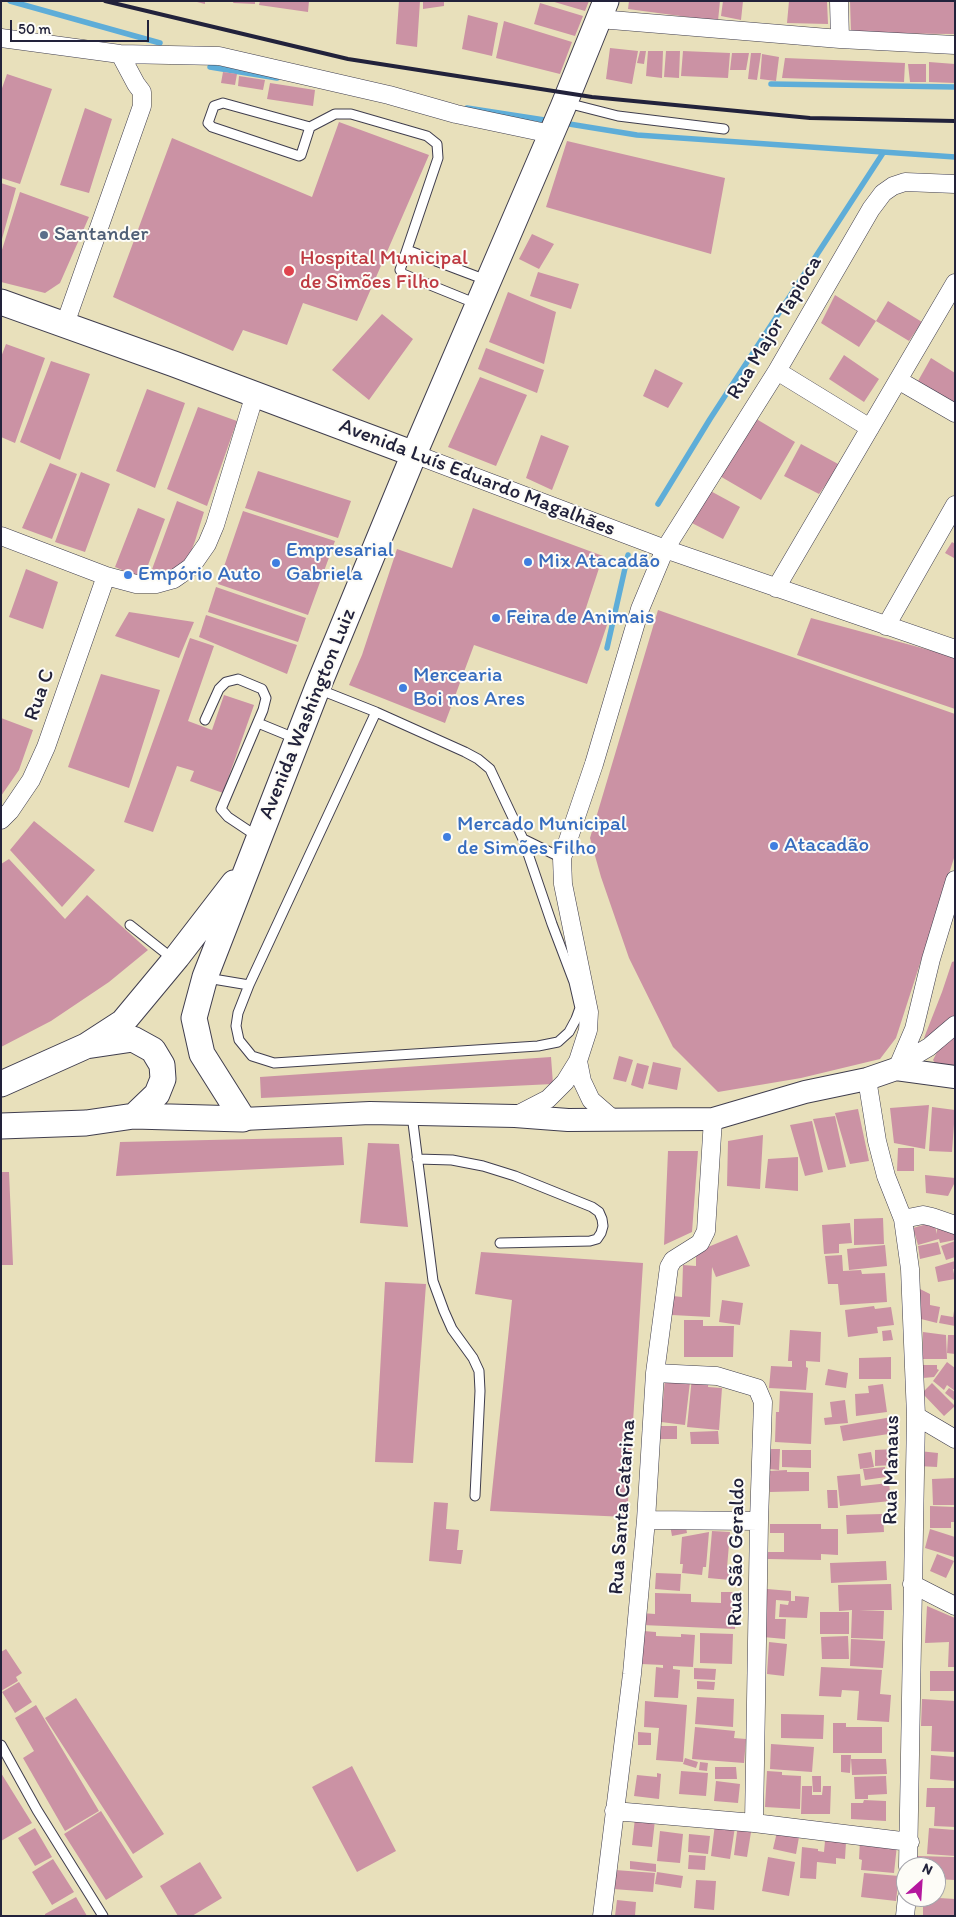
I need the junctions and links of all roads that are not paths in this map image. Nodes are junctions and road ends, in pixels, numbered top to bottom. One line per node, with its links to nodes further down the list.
1 (839, 1): 4 (street)
2 (602, 10): 4 (street); 7 (main road, Avenida Washington Luiz)
3 (1, 38): 6 (street)
4 (840, 39): 5 (street)
5 (955, 45)
6 (120, 54): 7 (street); 16 (street)
7 (560, 112): 9 (lane); 12 (main road, Avenida Washington Luiz)
8 (310, 128): 8 (lane); 11 (lane)
9 (724, 129)
10 (955, 184): 17 (street, Rua Major Tapioca)
11 (407, 250): 12 (lane); 15 (lane)
12 (488, 281): 15 (main road, Avenida Washington Luiz)
13 (955, 283): 18 (street)
14 (1, 302): 16 (main road, Avenida Luís Eduardo Magalhães)
15 (478, 304): 22 (main road, Avenida Washington Luiz)
16 (65, 324): 19 (main road, Avenida Luís Eduardo Magalhães)
17 (776, 371): 21 (street); 25 (street, Rua Major Tapioca)
18 (898, 380): 20 (street); 21 (street)
19 (255, 394): 22 (main road, Avenida Luís Eduardo Magalhães); 26 (street)
20 (955, 413)
21 (870, 428): 27 (street)
22 (414, 454): 25 (street, Avenida Luís Eduardo Magalhães); 30 (main road, Avenida Washington Luiz)
23 (955, 505): 28 (street)
24 (1, 536): 26 (street)
25 (665, 549): 27 (street, Avenida Luís Eduardo Magalhães); 38 (street, Rua Major Tapioca)
26 (106, 576): 35 (street, Rua C)
27 (776, 588): 28 (street, Avenida Luís Eduardo Magalhães)
28 (886, 626): 29 (street, Avenida Luís Eduardo Magalhães)
29 (955, 649)
30 (317, 688): 31 (lane); 34 (main road, Avenida Washington Luiz)
31 (376, 712): 37 (lane); 45 (lane)
32 (205, 720): 33 (lane)
33 (258, 723): 34 (lane); 36 (lane)
34 (297, 740): 36 (main road, Avenida Washington Luiz)
35 (1, 820)
36 (259, 838): 39 (main road, Avenida Washington Luiz)
37 (523, 839): 38 (lane); 45 (lane)
38 (562, 858): 48 (street, Rua Major Tapioca)
39 (248, 866): 42 (main road, Avenida Washington Luiz); 43 (main road, Avenida Washington Luiz)
40 (955, 880): 49 (street)
41 (130, 925): 43 (lane)
42 (214, 953): 43 (main road); 44 (main road, Avenida Washington Luiz)
43 (174, 960): 47 (main road, Avenida Washington Luiz)
44 (205, 978): 45 (lane); 56 (main road, Avenida Washington Luiz)
45 (249, 985)
46 (955, 1025): 49 (street)
47 (86, 1046): 52 (main road); 54 (main road)
48 (578, 1061): 55 (street, Rua Major Tapioca); 58 (street)
49 (898, 1066): 50 (street); 51 (street)
50 (955, 1077)
51 (867, 1079): 57 (street); 61 (street, Rua Manaus)
52 (1, 1084)
53 (411, 1113): 55 (street); 56 (street); 60 (lane)
54 (134, 1116): 56 (main road); 59 (main road)
55 (515, 1116): 58 (street)
56 (243, 1119)
57 (713, 1119): 58 (street); 64 (street, Rua Santa Catarina)
58 (614, 1120)
59 (1, 1126)
60 (417, 1159): 63 (lane); 67 (lane)
61 (903, 1219): 62 (street); 65 (street, Rua Manaus)
62 (955, 1225)
63 (500, 1243)
64 (655, 1373): 68 (street, Rua Santa Catarina); 69 (street, Rua São Geraldo)
65 (916, 1416): 66 (street); 70 (street, Rua Manaus)
66 (955, 1439)
67 (475, 1496)
68 (646, 1520): 69 (street); 73 (street, Rua Santa Catarina)
69 (759, 1521): 74 (street, Rua São Geraldo)
70 (912, 1584): 71 (street); 75 (street, Rua Manaus)
71 (955, 1606)
72 (1, 1745): 77 (lane)
73 (614, 1811): 74 (street); 78 (street, Rua Santa Catarina)
74 (754, 1822): 75 (street)
75 (910, 1842): 76 (street, Rua Manaus)
76 (909, 1857)
77 (103, 1916)
78 (602, 1916)

